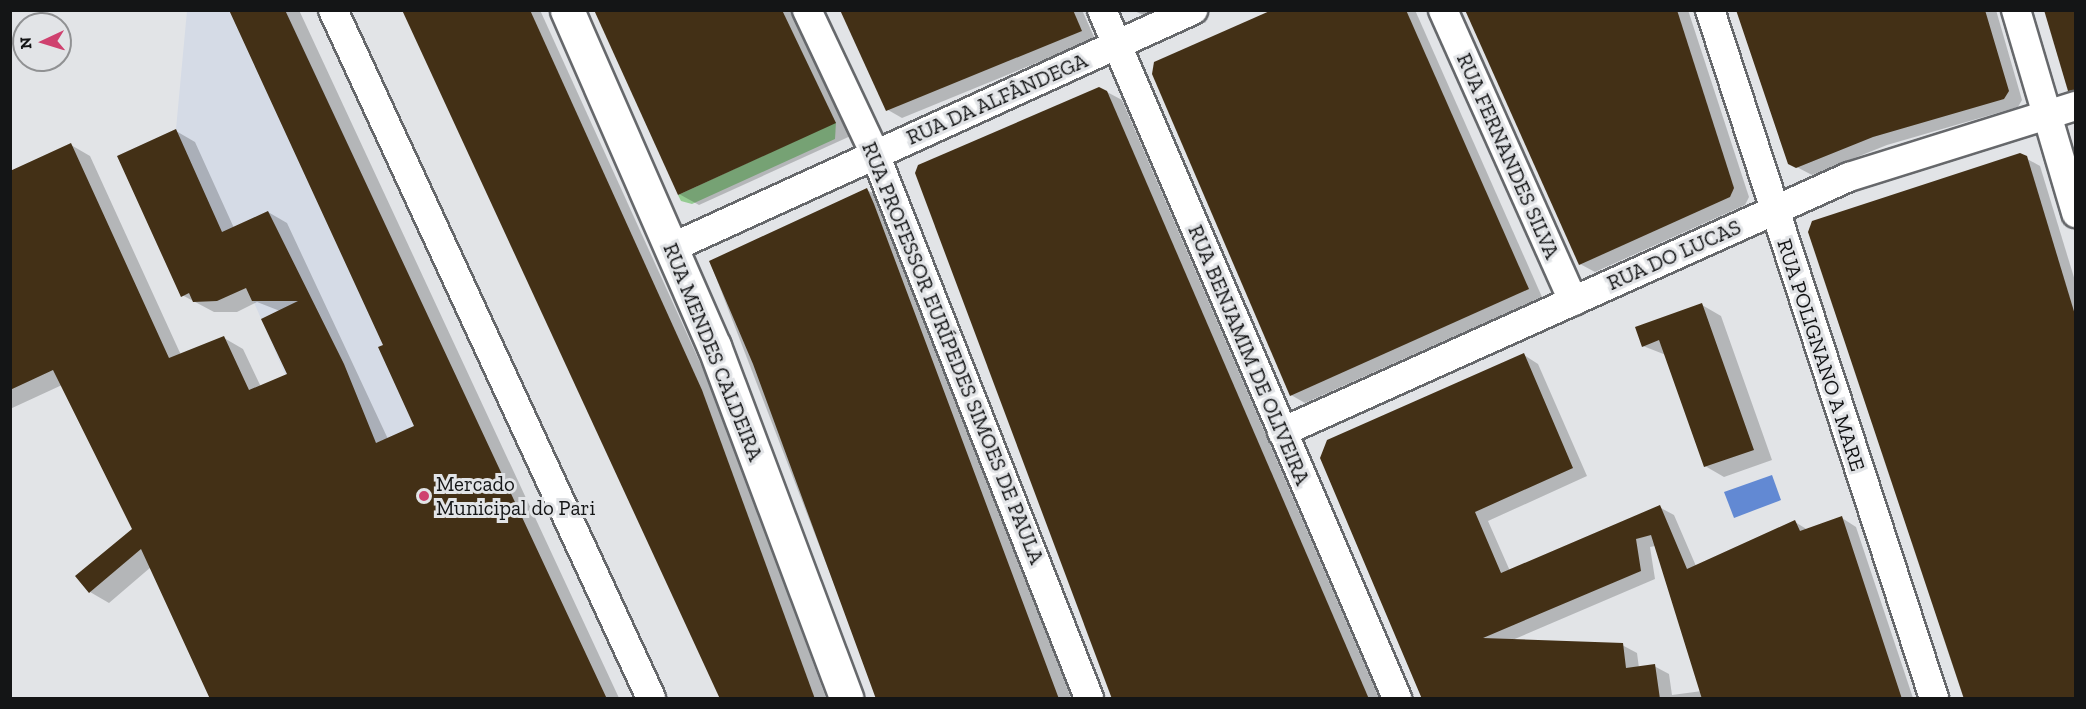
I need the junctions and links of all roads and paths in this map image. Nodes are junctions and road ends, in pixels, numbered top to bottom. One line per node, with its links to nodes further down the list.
1 (333, 10): 18 (street)
2 (567, 10): 15 (street, RUA MENDES CALDEIRA)
3 (807, 10): 12 (street, RUA PROFESSOR EURÍPEDES SIMOES DE PAULA)
4 (1102, 10): 9 (street, RUA BENJAMIM DE OLIVEIRA)
5 (1193, 10): 9 (street, RUA DA ALFÂNDEGA)
6 (1443, 10): 16 (street, RUA FERNANDES SILVA)
7 (1710, 10): 13 (street, RUA POLIGNANO A MARE)
8 (2016, 10): 11 (street)
9 (1117, 45): 12 (street, RUA DA ALFÂNDEGA); 17 (street, RUA BENJAMIM DE OLIVEIRA)
10 (2076, 106): 11 (street, RUA DO LUCAS)
11 (2047, 115): 13 (street, RUA DO LUCAS); 14 (street)
12 (875, 154): 15 (street, RUA DA ALFÂNDEGA); 20 (street, RUA PROFESSOR EURÍPEDES SIMOES DE PAULA)
13 (1774, 210): 16 (street, RUA DO LUCAS); 22 (street, RUA POLIGNANO A MARE)
14 (2076, 213)
15 (671, 248): 19 (street, RUA MENDES CALDEIRA)
16 (1573, 301): 17 (street, RUA DO LUCAS)
17 (1282, 432): 21 (street, RUA BENJAMIM DE OLIVEIRA)
18 (651, 699)
19 (846, 699)
20 (1089, 699)
21 (1397, 699)
22 (1934, 699)

